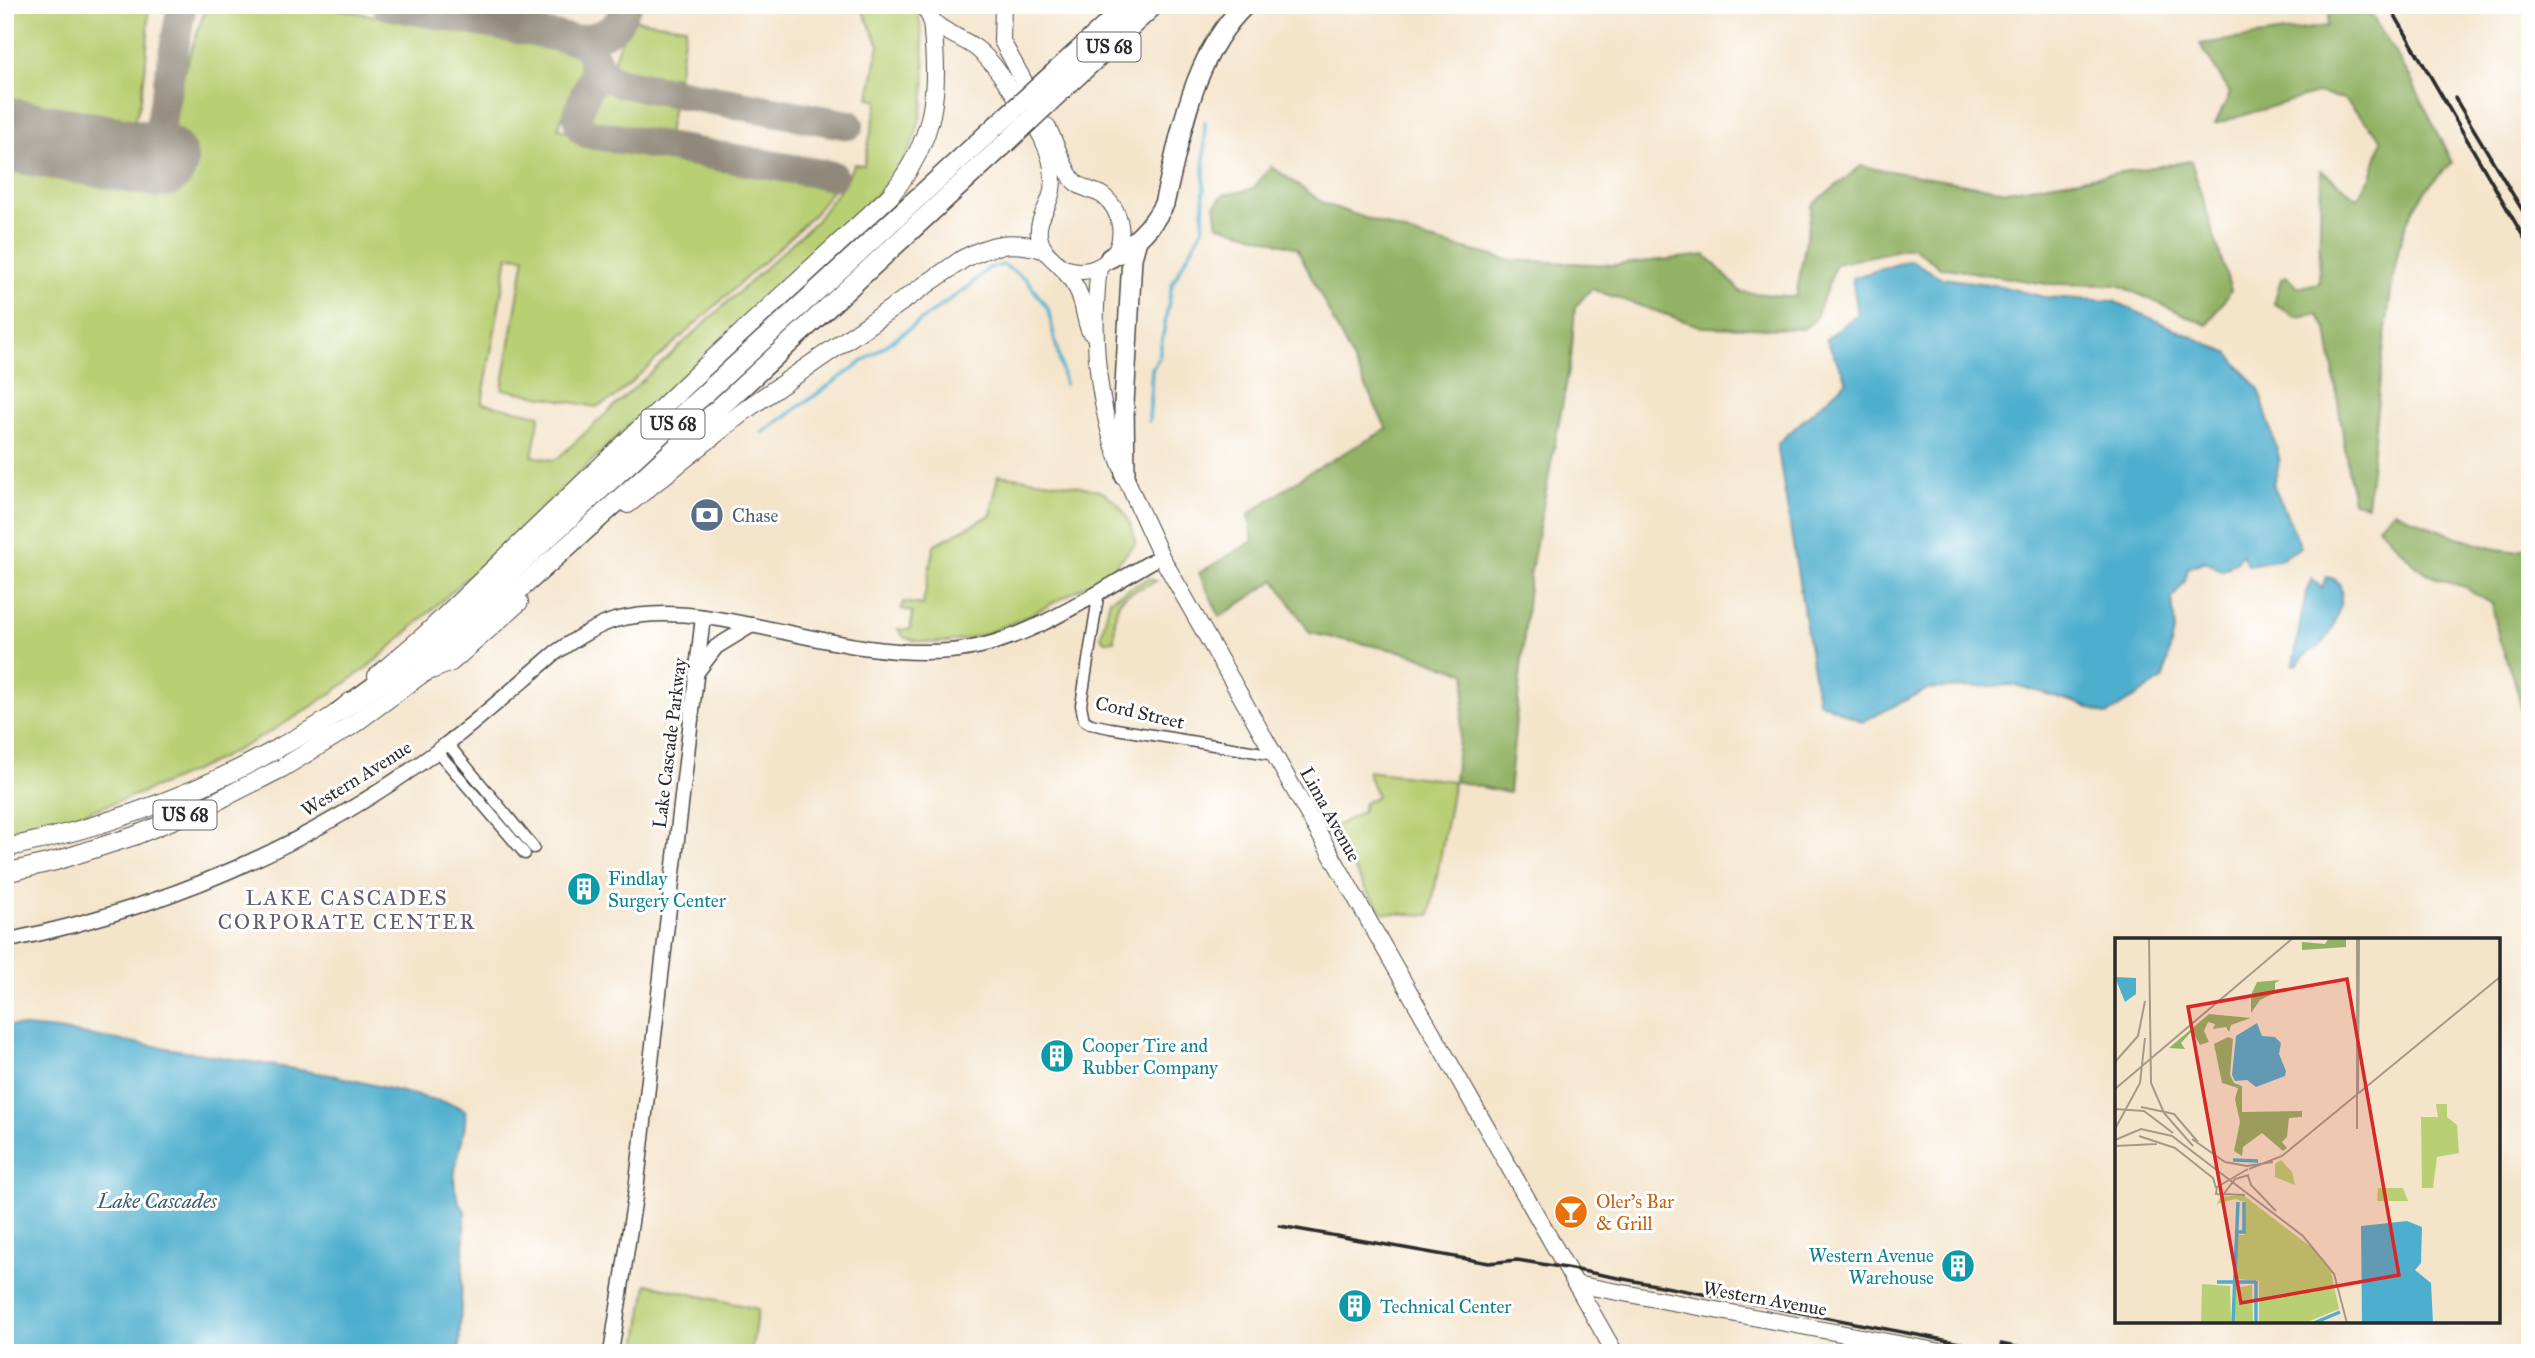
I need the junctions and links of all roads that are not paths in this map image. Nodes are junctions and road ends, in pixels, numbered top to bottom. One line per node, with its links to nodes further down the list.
1 (1003, 5): 10 (main road, Lima Avenue)
2 (1128, 5): 6 (highway, US 68)
3 (1154, 5): 6 (highway, US 68)
4 (1245, 5): 8 (highway)
5 (928, 13): 9 (main road); 20 (highway)
6 (1059, 81): 7 (highway, US 68, bridge)
7 (1002, 133): 18 (highway, US 68); 20 (highway, US 68)
8 (1137, 240): 10 (highway); 13 (highway)
9 (1043, 249): 11 (main road); 18 (highway)
10 (1104, 263): 11 (main road); 12 (main road, Lima Avenue)
11 (1061, 267): 12 (main road)
12 (1096, 348): 13 (main road, Lima Avenue)
13 (1125, 476): 14 (main road, Lima Avenue)
14 (1161, 556): 15 (street); 22 (main road, Lima Avenue)
15 (1100, 591): 17 (street); 22 (street, Cord Street)
16 (703, 617): 17 (street); 19 (street, Lake Cascade Parkway); 21 (street, Western Avenue)
17 (752, 625): 19 (street)
18 (423, 673): 25 (highway, US 68)
19 (696, 673): 28 (street, Lake Cascade Parkway)
20 (339, 712): 23 (highway, US 68)
21 (442, 747): 24 (street); 26 (street, Western Avenue)
22 (1275, 755): 27 (main road, Lima Avenue)
23 (5, 848)
24 (530, 851)
25 (5, 873)
26 (5, 942)
27 (1575, 1284): 29 (main road, Lima Avenue); 30 (main road, Western Avenue)
28 (611, 1353)
29 (1615, 1353)
30 (1947, 1353)

